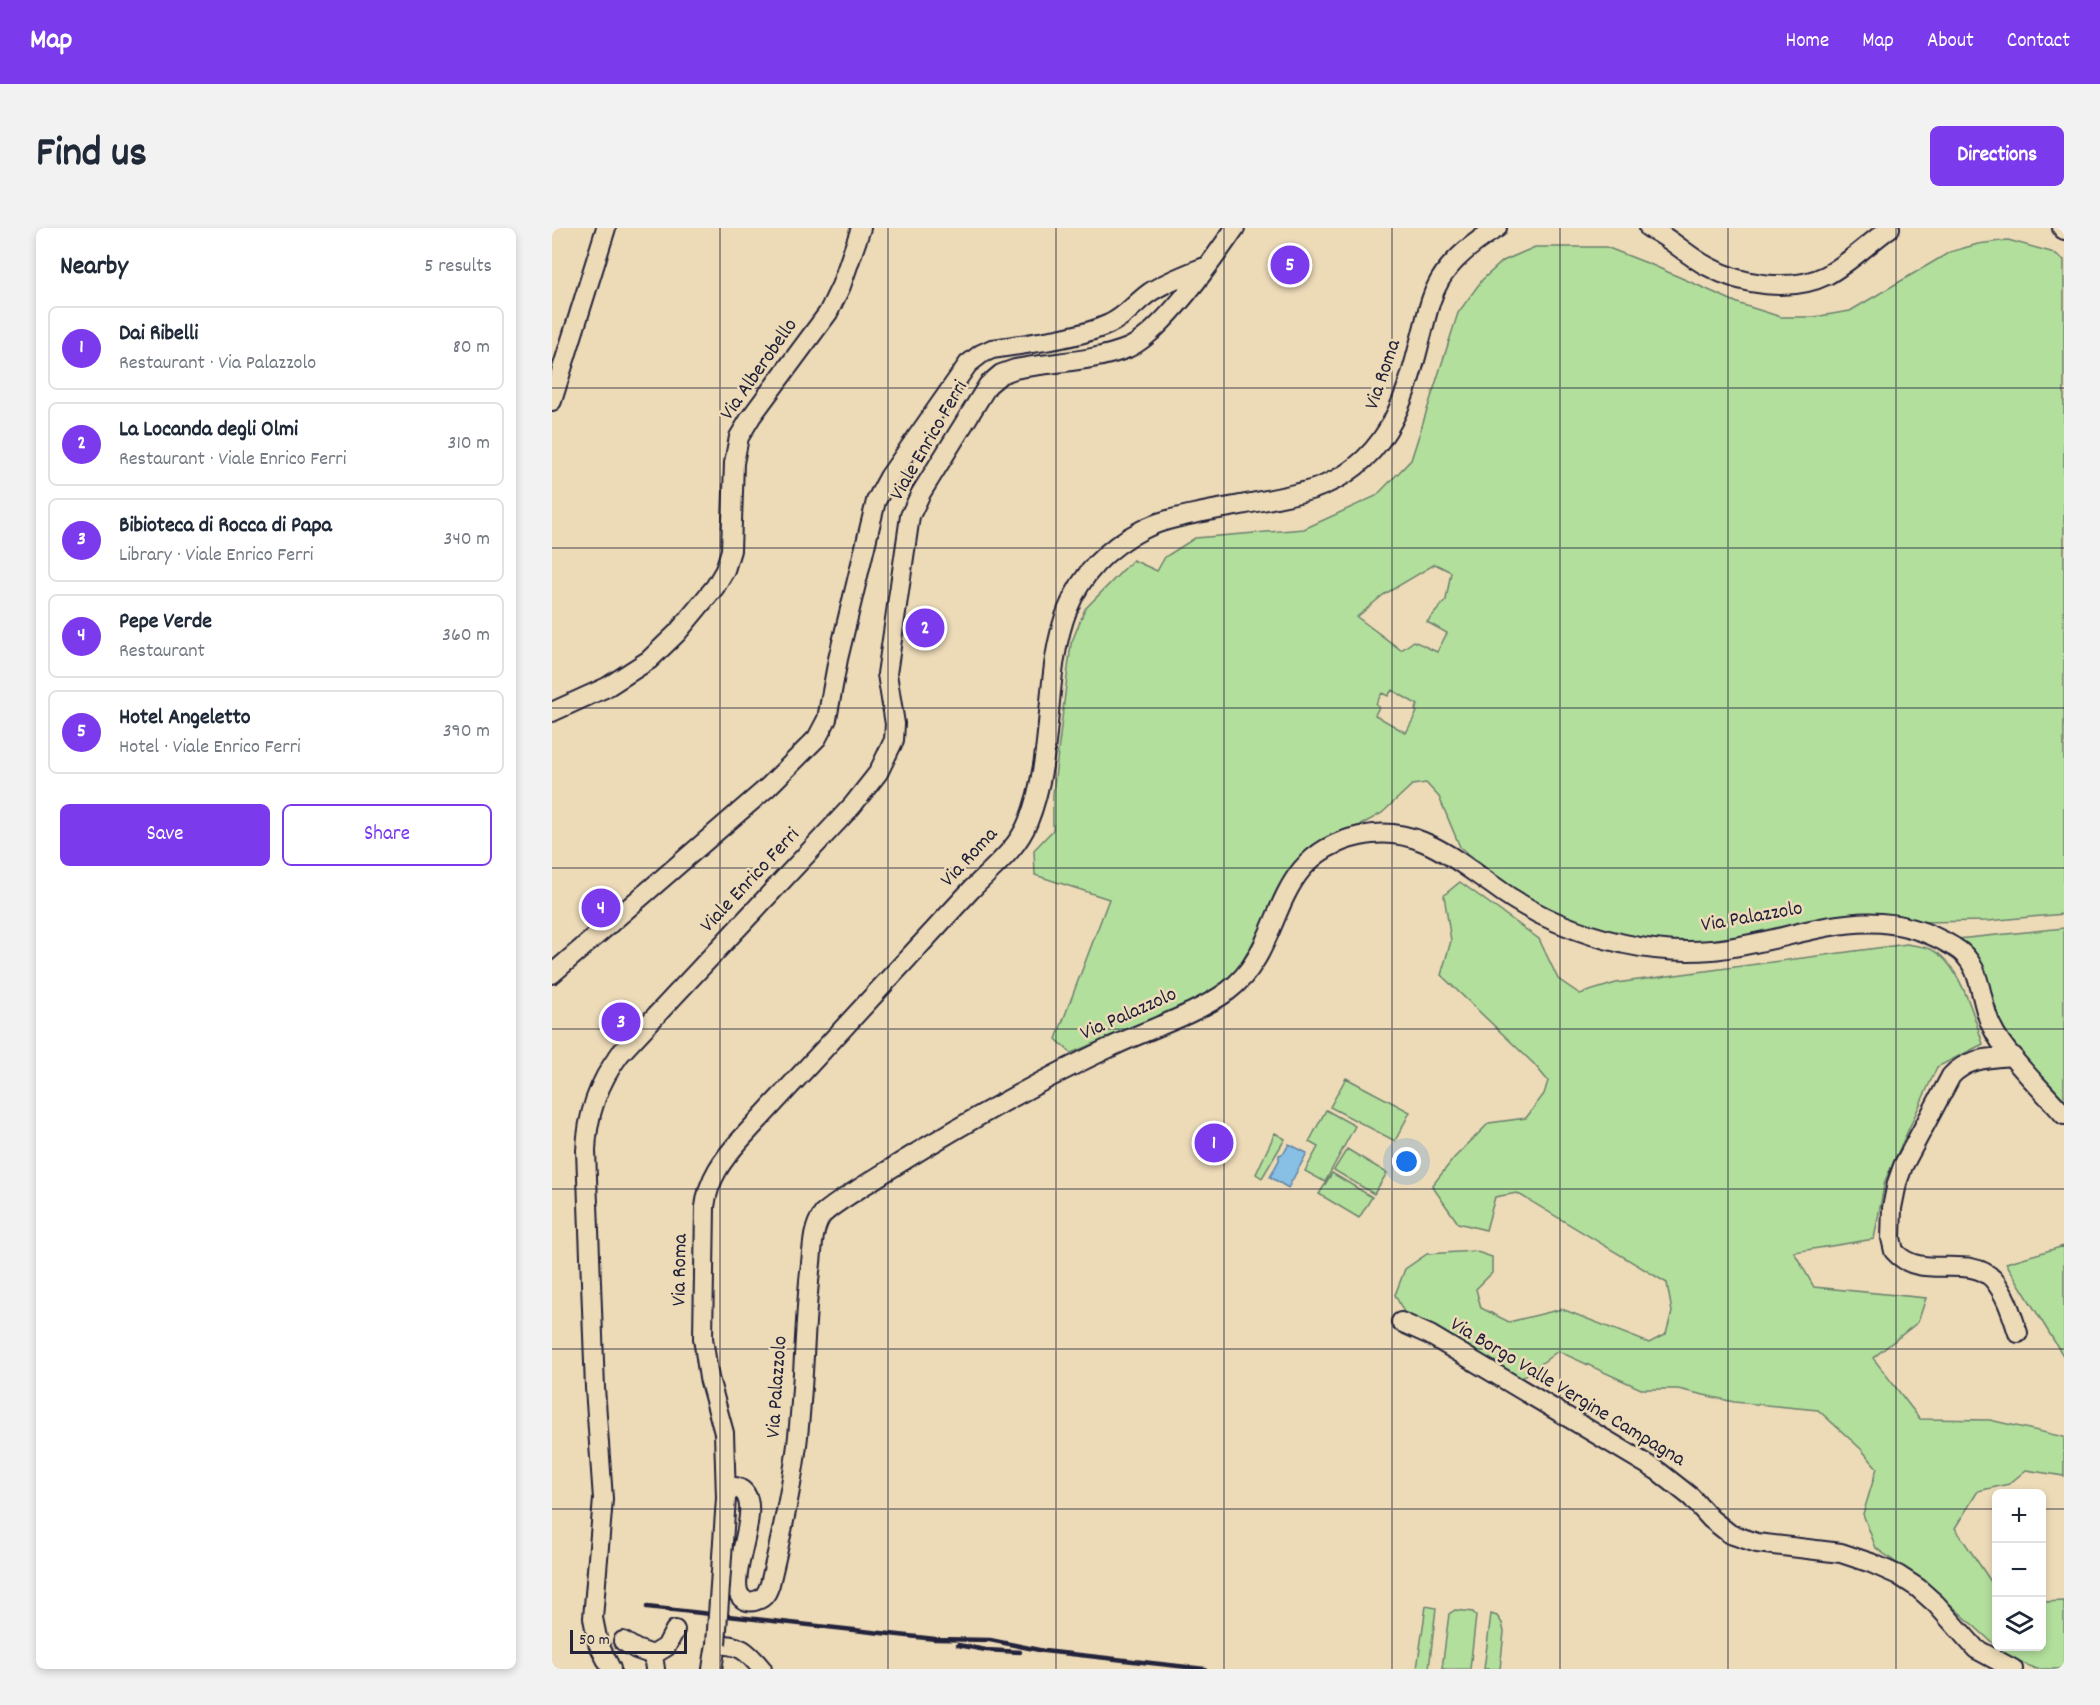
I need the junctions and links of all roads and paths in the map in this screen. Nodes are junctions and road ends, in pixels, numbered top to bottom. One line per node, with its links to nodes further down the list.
1 (606, 228): 8 (street)
2 (861, 228): 9 (street, Via Alberobello)
3 (1235, 228): 7 (street, Viale Enrico Ferri)
4 (1497, 228): 15 (street, Via Roma)
5 (1649, 228): 6 (street)
6 (1890, 228)
7 (1207, 267): 10 (street); 20 (street, Viale Enrico Ferri)
8 (552, 401)
9 (552, 712)
10 (552, 974)
11 (2013, 1056): 12 (street); 14 (street); 15 (street, Via Palazzolo)
12 (2064, 1114)
13 (1401, 1322): 23 (street, Via Borgo Valle Vergine Campagna)
14 (2018, 1333)
15 (726, 1498): 18 (street, Via Roma, bridge)
16 (675, 1630): 19 (street)
17 (623, 1641): 19 (street)
18 (716, 1644): 21 (street, Via Roma); 22 (street)
19 (654, 1662)
20 (612, 1669)
21 (712, 1669)
22 (762, 1669)
23 (2013, 1669)

